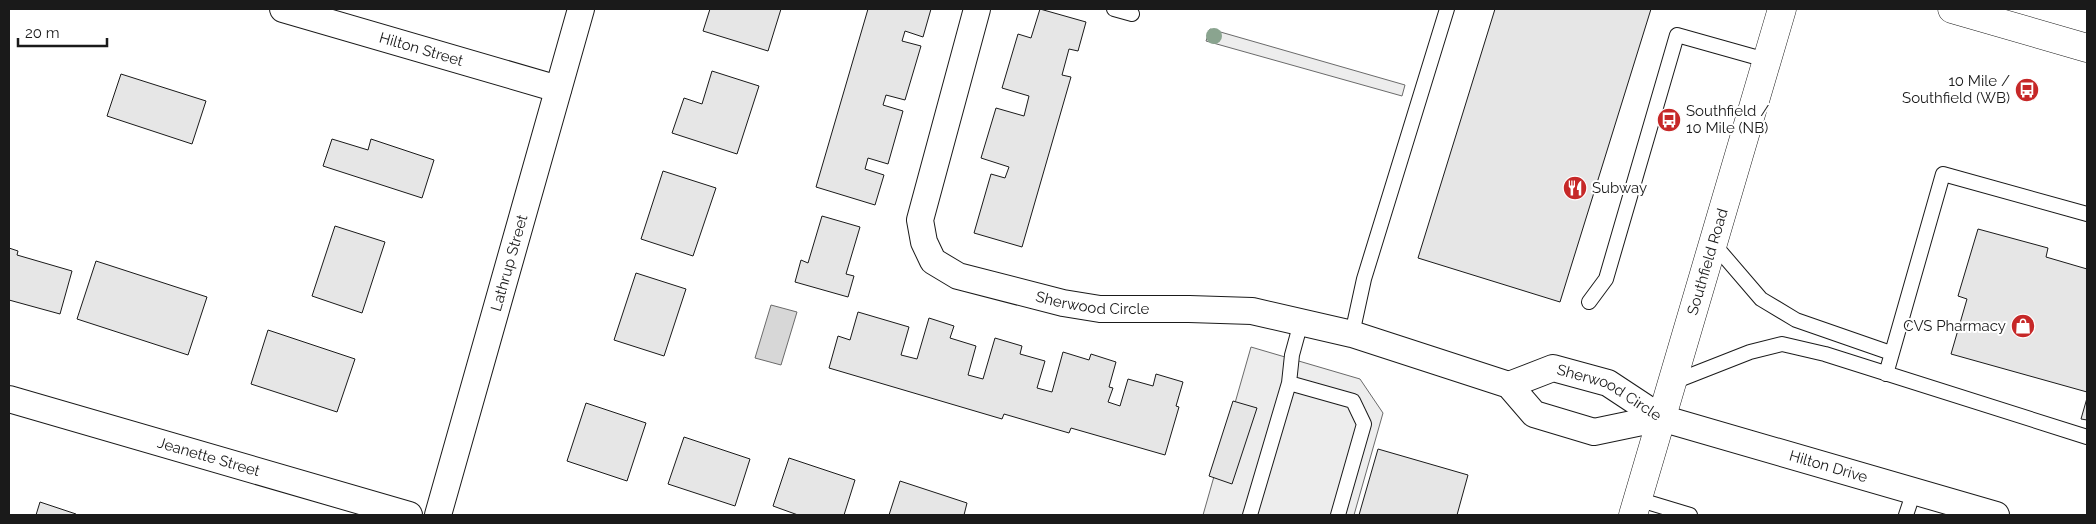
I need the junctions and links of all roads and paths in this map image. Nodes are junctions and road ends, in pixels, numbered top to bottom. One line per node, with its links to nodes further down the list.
1 (283, 9): 11 (street, Hilton Street)
2 (581, 9): 11 (street, Lathrup Street)
3 (977, 9): 15 (street, Sherwood Circle)
4 (1114, 9): 8 (lane)
5 (1447, 9): 16 (lane)
6 (1782, 9): 10 (main road, Southfield Road)
7 (1952, 9): 9 (main road)
8 (1132, 14)
9 (2087, 48)
10 (1766, 60): 13 (main road, Southfield Road); 14 (lane)
11 (558, 89): 28 (street, Lathrup Street)
12 (2087, 214): 17 (lane)
13 (1712, 242): 17 (lane); 21 (main road, Southfield Road)
14 (1589, 302)
15 (1301, 322): 16 (street, Sherwood Circle); 19 (lane)
16 (1352, 334): 20 (street, Sherwood Circle)
17 (1891, 353): 18 (lane)
18 (1886, 374): 21 (lane); 24 (lane)
19 (1289, 383): 29 (lane); 30 (lane)
20 (1509, 384): 23 (street, Sherwood Circle); 23 (street, Sherwood Circle)
21 (1670, 384): 23 (main road, Southfield Road)
22 (9, 399): 27 (street, Jeanette Street)
23 (1660, 418): 25 (street, Hilton Drive); 26 (main road, Southfield Road)
24 (2087, 437)
25 (1910, 503): 32 (street, Hilton Drive)
26 (1635, 507): 31 (lane)
27 (408, 515)
28 (438, 515)
29 (1250, 515)
30 (1338, 515)
31 (1690, 515)
32 (1996, 515)

